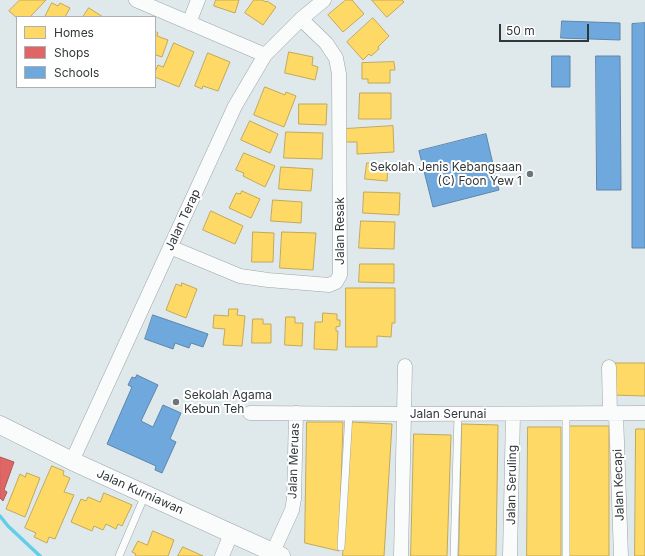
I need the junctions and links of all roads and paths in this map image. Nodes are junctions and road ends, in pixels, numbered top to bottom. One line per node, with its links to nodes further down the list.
1 (136, 0): 5 (street)
2 (198, 0): 5 (street)
3 (324, 0): 4 (street, Jalan Terap)
4 (301, 19): 6 (street, Jalan Terap); 7 (street, Jalan Resak)
5 (189, 23): 6 (street)
6 (265, 54): 7 (street, Jalan Terap)
7 (170, 247): 20 (street, Jalan Terap)
8 (405, 366): 15 (street)
9 (608, 367): 18 (street, Jalan Kecapi)
10 (250, 413): 11 (street, Jalan Serunai)
11 (296, 413): 14 (street, Jalan Serunai); 24 (street, Jalan Meruas)
12 (566, 413): 17 (street, Jalan Serunai); 18 (street, Jalan Serunai); 30 (lane)
13 (645, 413): 18 (street, Jalan Serunai)
14 (349, 414): 15 (street, Jalan Serunai); 23 (lane)
15 (404, 414): 16 (street, Jalan Serunai); 27 (street)
16 (458, 414): 17 (street, Jalan Serunai); 28 (lane)
17 (513, 414): 29 (street, Jalan Seruling)
18 (613, 414): 31 (street, Jalan Kecapi)
19 (0, 425): 20 (street, Jalan Kurniawan)
20 (72, 461): 21 (street, Jalan Kurniawan)
21 (145, 495): 22 (street, Jalan Kurniawan); 25 (lane)
22 (231, 534): 24 (street, Jalan Kurniawan); 26 (street)
23 (341, 547)
24 (277, 554)
25 (119, 556)
26 (222, 556)
27 (402, 556)
28 (454, 556)
29 (510, 556)
30 (566, 556)
31 (622, 556)

